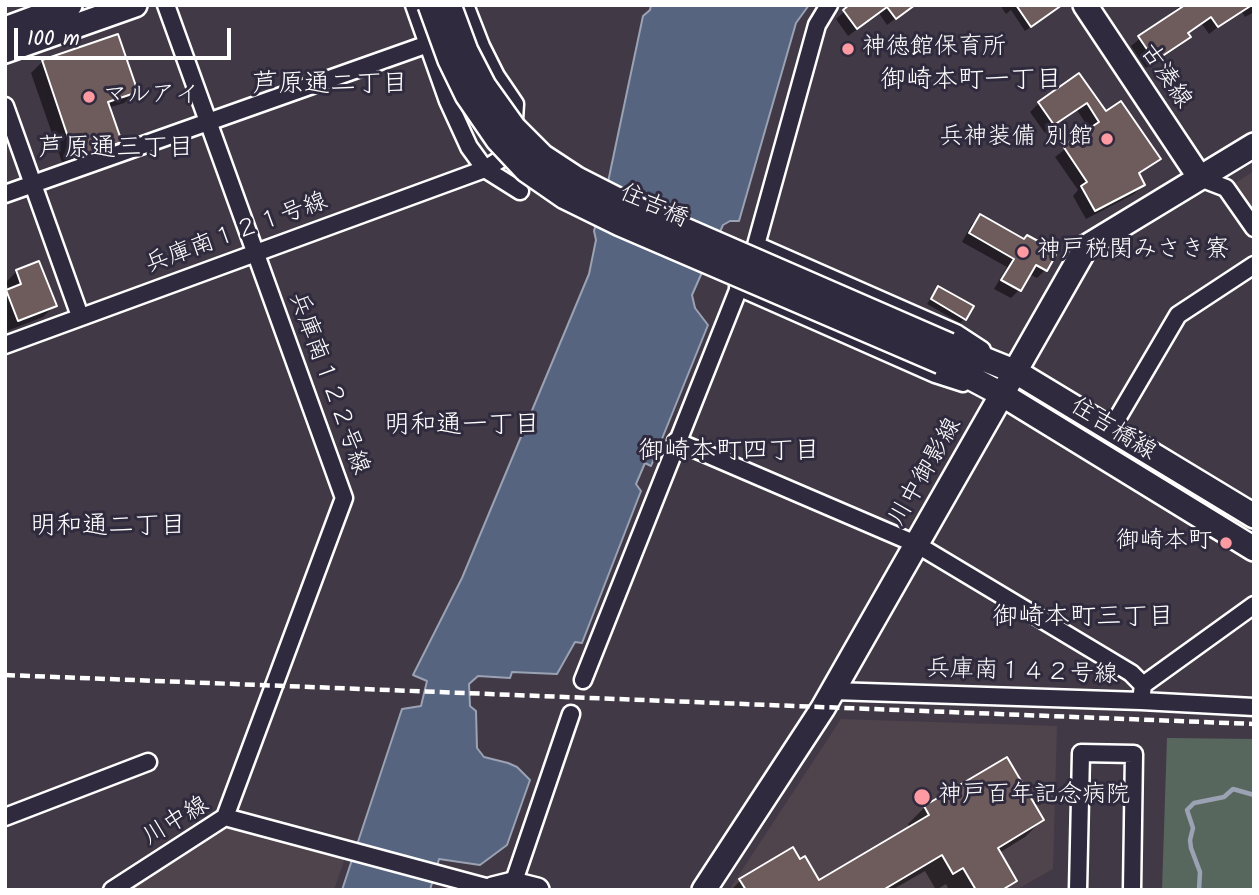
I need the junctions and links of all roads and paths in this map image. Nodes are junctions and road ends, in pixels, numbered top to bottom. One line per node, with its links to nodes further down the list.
1 (135, 5): 12 (street)
2 (166, 5): 14 (street, 兵庫南１２２号線)
3 (414, 5): 11 (street)
4 (430, 5): 28 (street, 住吉橋, bridge)
5 (449, 5): 28 (street, 住吉橋, bridge)
6 (465, 5): 16 (street)
7 (829, 5): 22 (street)
8 (1085, 5): 17 (street, 古湊線)
9 (68, 6): 10 (street)
10 (5, 29)
11 (428, 44): 14 (street); 16 (street)
12 (5, 51)
13 (5, 106): 18 (street)
14 (208, 122): 18 (street); 23 (street, 兵庫南１２２号線)
15 (1254, 145): 17 (street, 川中御影線)
16 (485, 169): 19 (street); 23 (street, 兵庫南１２１号線)
17 (1200, 178): 21 (street); 29 (street, 川中御影線)
18 (33, 184): 20 (street); 26 (street)
19 (520, 191)
20 (5, 194)
21 (1254, 228)
22 (756, 245): 25 (street); 29 (street)
23 (255, 253): 26 (street, 兵庫南１２１号線); 44 (street, 兵庫南１２２号線)
24 (1254, 265): 31 (street)
25 (738, 287): 30 (street); 32 (street)
26 (80, 316): 27 (street, 兵庫南１２１号線)
27 (5, 345)
28 (945, 353): 29 (street, 住吉橋線); 30 (street, 住吉橋線)
29 (1016, 372): 30 (street, 川中御影線); 31 (street, 住吉橋線)
30 (1003, 395): 34 (street, 川中御影線); 35 (street, 住吉橋線)
31 (1111, 429): 33 (street, 住吉橋線)
32 (676, 441): 34 (street); 37 (street)
33 (1254, 516)
34 (916, 544): 38 (street, 川中御影線); 39 (street)
35 (1254, 549)
36 (1254, 605): 39 (street, 兵庫南１４２号線)
37 (583, 680)
38 (833, 691): 39 (street, 兵庫南１４２号線); 48 (street, 川中御影線)
39 (1142, 693): 40 (street)
40 (1254, 707)
41 (571, 714): 45 (street)
42 (148, 762): 43 (street)
43 (5, 817)
44 (225, 817): 45 (street, 川中線); 46 (street, 川中線)
45 (493, 887): 47 (street)
46 (112, 890)
47 (537, 890)
48 (704, 890)
49 (1078, 890): 50 (street)
50 (1132, 890)

